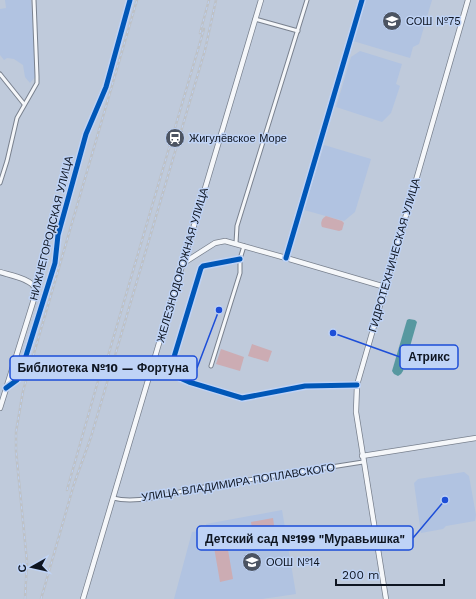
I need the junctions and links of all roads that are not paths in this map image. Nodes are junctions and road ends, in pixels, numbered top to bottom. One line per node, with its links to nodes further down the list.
1 (34, 0): 10 (street)
2 (130, 0): 23 (street, НИЖНЕГОРОДСКАЯ УЛИЦА)
3 (261, 0): 7 (main road, ЖЕЛЕЗНОДОРОЖНАЯ УЛИЦА)
4 (307, 0): 8 (street)
5 (362, 0): 16 (street)
6 (468, 0): 20 (main road, ГИДРОТЕХНИЧЕСКАЯ УЛИЦА)
7 (255, 19): 8 (street); 18 (main road, ЖЕЛЕЗНОДОРОЖНАЯ УЛИЦА)
8 (298, 31): 14 (street)
9 (0, 74): 10 (street)
10 (24, 104): 11 (street)
11 (4, 170): 12 (street); 13 (street)
12 (0, 172)
13 (0, 183)
14 (236, 243): 15 (main road); 18 (main road)
15 (244, 246): 16 (main road); 17 (street)
16 (286, 258): 20 (main road)
17 (240, 259): 21 (street); 22 (street)
18 (182, 264): 28 (main road, ЖЕЛЕЗНОДОРОЖНАЯ УЛИЦА)
19 (0, 272): 23 (main road)
20 (385, 288): 22 (main road, ГИДРОТЕХНИЧЕСКАЯ УЛИЦА)
21 (211, 366)
22 (357, 385): 26 (main road, ГИДРОТЕХНИЧЕСКАЯ УЛИЦА)
23 (6, 388): 24 (main road, НИЖНЕГОРОДСКАЯ УЛИЦА)
24 (0, 408)
25 (476, 438): 26 (main road)
26 (362, 456): 27 (main road, ГИДРОТЕХНИЧЕСКАЯ УЛИЦА)
27 (363, 462): 28 (street, УЛИЦА ВЛАДИМИРА ПОПЛАВСКОГО); 30 (main road, ГИДРОТЕХНИЧЕСКАЯ УЛИЦА)
28 (113, 498): 29 (main road, ЖЕЛЕЗНОДОРОЖНАЯ УЛИЦА)
29 (83, 599)
30 (386, 599)

